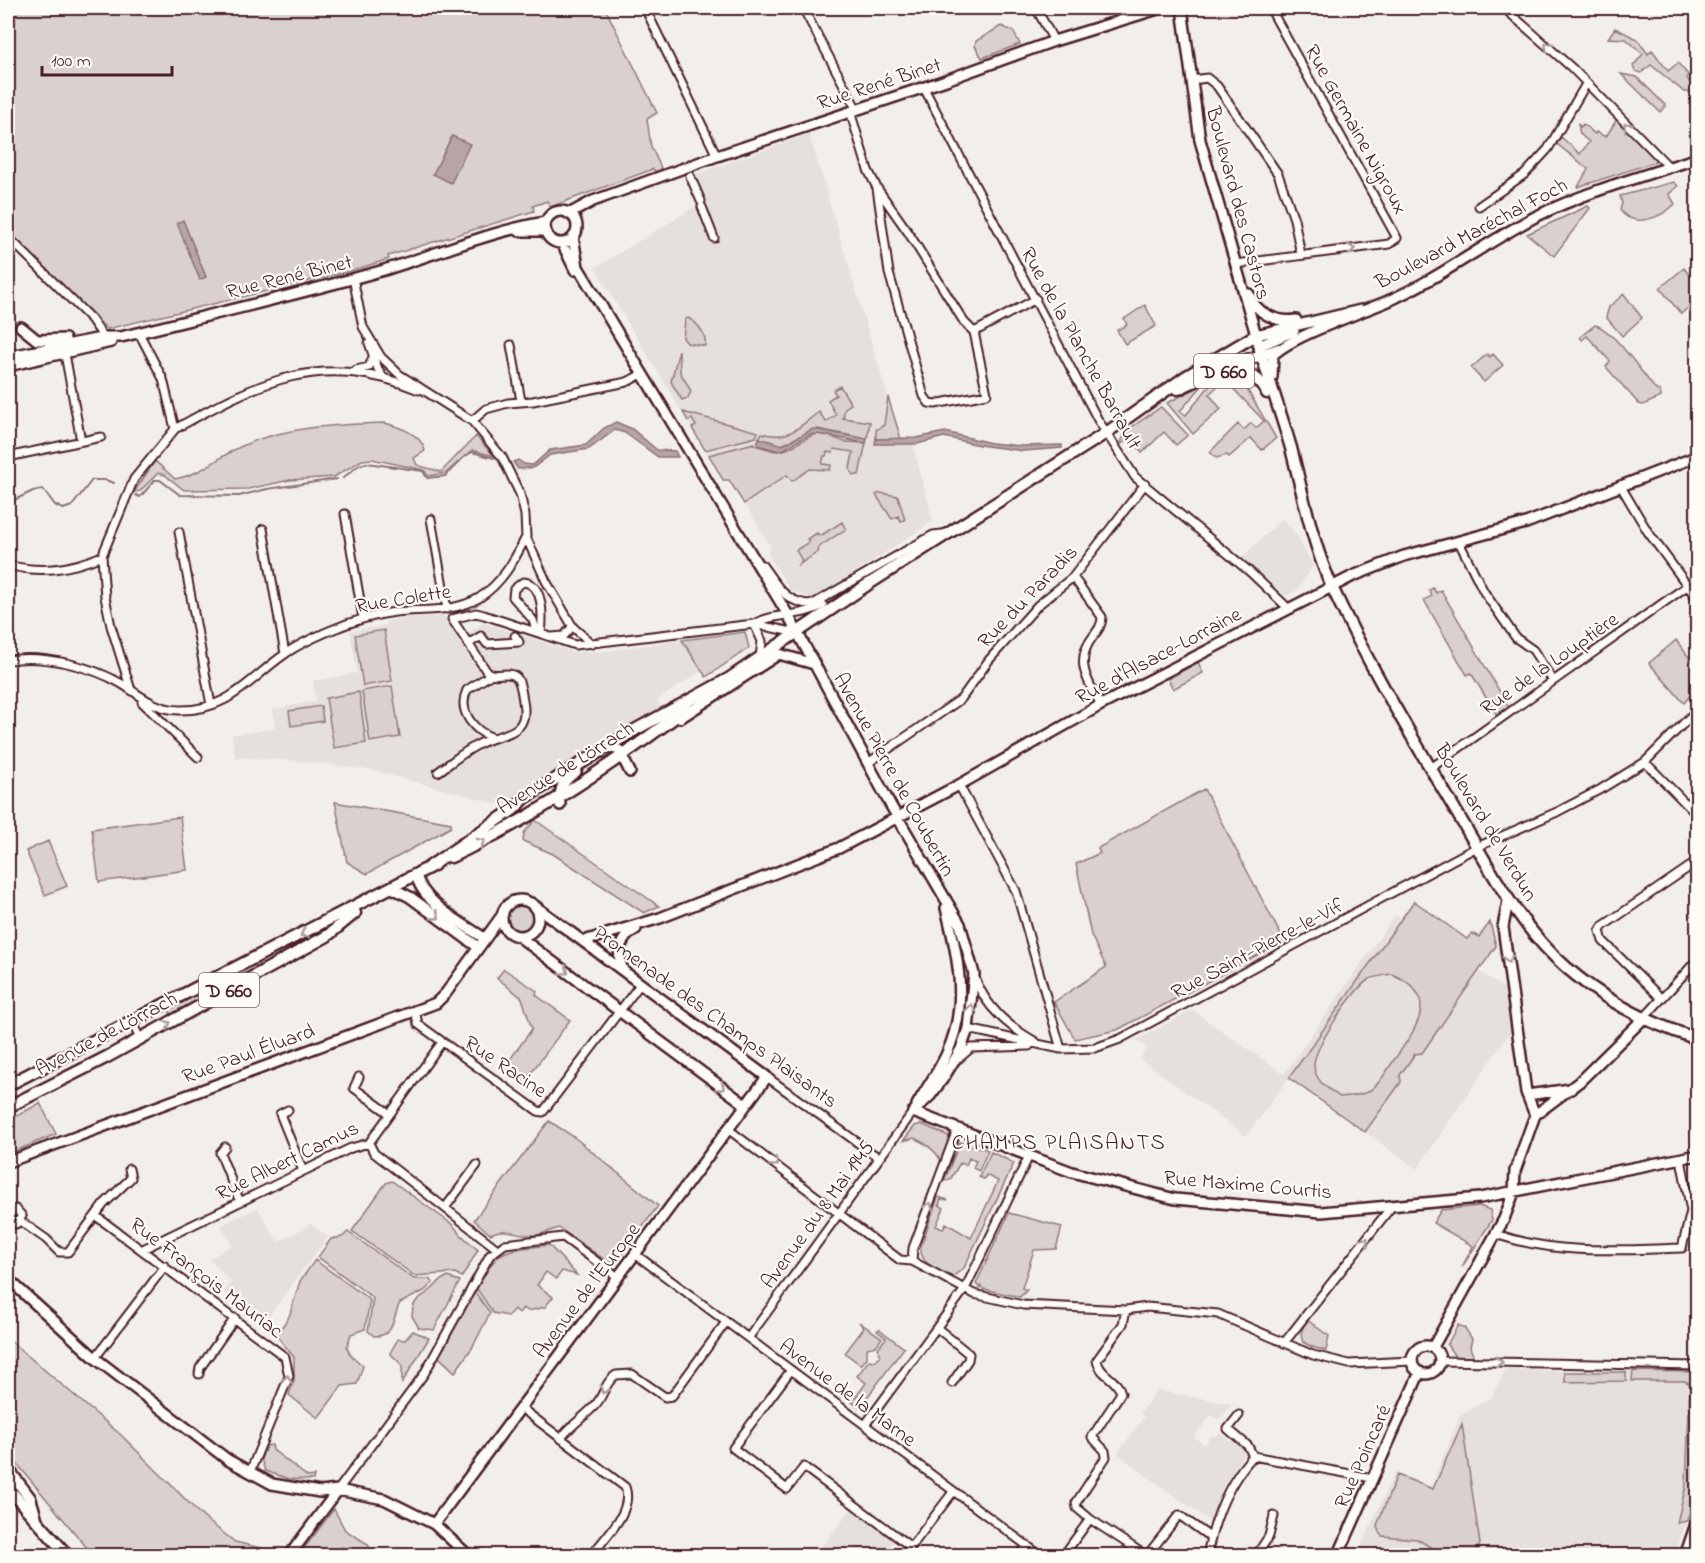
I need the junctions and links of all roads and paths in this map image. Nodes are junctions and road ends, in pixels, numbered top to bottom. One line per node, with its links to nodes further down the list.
1 (645, 8): 13 (street)
2 (802, 8): 12 (street)
3 (1036, 8): 8 (street)
4 (1161, 8): 8 (street, Rue René Binet)
5 (1182, 8): 9 (street, Boulevard des Castors)
6 (1270, 8): 27 (street, Rue Germaine Nigroux, one-way to 6)
7 (1504, 8): 10 (street, one-way to 7)
8 (1054, 41): 11 (street, Rue René Binet)
9 (1192, 80): 27 (street); 28 (street, Boulevard des Castors)
10 (1586, 84): 15 (street, one-way to 10); 19 (street)
11 (924, 88): 12 (street, Rue René Binet); 30 (street, Rue de la Planche Barrault)
12 (853, 110): 13 (street, Rue René Binet); 17 (street)
13 (717, 156): 18 (street, Rue René Binet)
14 (1698, 158): 15 (street, Boulevard Maréchal Foch / D 660)
15 (1669, 167): 31 (street, Boulevard Maréchal Foch / D 660)
16 (690, 176): 25 (street)
17 (877, 188): 36 (street); 36 (street)
18 (609, 197): 20 (street, Rue René Binet); 21 (street, Rue René Binet)
19 (1479, 206)
20 (569, 214): 21 (street); 22 (street)
21 (576, 222): 24 (street)
22 (546, 227): 26 (street); 29 (street, Rue René Binet)
23 (8, 237): 38 (street)
24 (573, 237): 26 (street); 35 (street, Avenue Pierre de Coubertin)
25 (714, 238)
26 (562, 243): 35 (street, Avenue Pierre de Coubertin)
27 (1301, 255): 28 (street)
28 (1238, 264): 32 (street); 41 (street, Boulevard des Castors)
29 (353, 278): 34 (street); 37 (street, Rue René Binet)
30 (1036, 299): 36 (street); 59 (street, Rue de la Planche Barrault)
31 (1365, 309): 32 (street, Boulevard Maréchal Foch / D 660); 41 (street); 42 (street, Boulevard Maréchal Foch / D 660)
32 (1334, 315): 41 (street, Boulevard Maréchal Foch / D 660)
33 (21, 327): 38 (street)
34 (363, 327): 44 (street); 45 (street)
35 (616, 330): 51 (street, Avenue Pierre de Coubertin)
36 (974, 332)
37 (138, 333): 39 (street, Rue René Binet); 58 (street)
38 (103, 334): 39 (street, Rue René Binet); 43 (street, Rue René Binet)
39 (121, 337): 43 (street, Rue René Binet)
40 (511, 345): 55 (street)
41 (1259, 345): 42 (main road, Boulevard Maréchal Foch / D 660); 53 (main road, Boulevard Maréchal Foch / D 660); 53 (main road, Boulevard Maréchal Foch / D 660); 60 (main road)
42 (1279, 349): 60 (street, D 660)
43 (63, 351): 46 (street, Rue René Binet); 47 (street, Rue René Binet); 62 (street)
44 (373, 354): 48 (street); 50 (street)
45 (381, 357): 50 (street); 52 (street)
46 (10, 358)
47 (8, 366)
48 (364, 369): 49 (street); 50 (street)
49 (345, 371): 50 (street); 58 (street)
50 (381, 374): 52 (street); 54 (street)
51 (642, 374): 55 (street); 73 (street, Avenue Pierre de Coubertin)
52 (400, 375): 54 (street)
53 (1169, 388): 56 (main road, Boulevard Maréchal Foch / D 660)
54 (435, 395): 57 (street)
55 (521, 401): 57 (street)
56 (1136, 412): 59 (main road, Boulevard Maréchal Foch / D 660); 60 (main road, D 660)
57 (472, 421): 72 (street)
58 (175, 429): 75 (street)
59 (1106, 434): 65 (street, Rue de la Planche Barrault); 71 (main road, Boulevard Maréchal Foch / D 660)
60 (1287, 434): 79 (main road, Boulevard de Verdun)
61 (101, 437): 62 (street)
62 (81, 441): 64 (street)
63 (1698, 456): 66 (street, Rue d'Alsace-Lorraine)
64 (8, 457)
65 (1145, 484): 77 (street, Rue du Paradis); 83 (street, Rue de la Planche Barrault)
66 (1620, 485): 74 (street, Rue d'Alsace-Lorraine); 80 (street)
67 (345, 514): 86 (street)
68 (431, 519): 84 (street)
69 (263, 529): 95 (street)
70 (179, 532): 103 (street)
71 (951, 532): 78 (main road, Boulevard Maréchal Foch / D 660); 82 (street, Boulevard Maréchal Foch)
72 (526, 537): 84 (street, Rue Colette); 88 (street)
73 (745, 541): 82 (street, Avenue Pierre de Coubertin); 85 (street, Avenue Pierre de Coubertin)
74 (1459, 542): 79 (street, Rue d'Alsace-Lorraine); 100 (street)
75 (102, 556): 76 (street); 102 (street)
76 (8, 565)
77 (1073, 577): 104 (street); 111 (street, Rue du Paradis)
78 (867, 585): 85 (street, Boulevard Maréchal Foch); 90 (main road, Boulevard Maréchal Foch / D 660)
79 (1332, 586): 83 (street, Rue d'Alsace-Lorraine); 112 (main road, Boulevard de Verdun)
80 (1687, 586): 81 (street); 100 (street, Rue de la Louptière)
81 (1698, 600)
82 (800, 603)
83 (1288, 608): 104 (street, Rue d'Alsace-Lorraine)
84 (447, 609): 86 (street, Rue Colette)
85 (788, 615): 87 (street); 90 (street, Avenue Pierre de Coubertin)
86 (363, 618): 95 (street, Rue Colette)
87 (754, 624): 90 (street); 94 (street); 96 (street)
88 (572, 627): 92 (street); 94 (street)
89 (538, 632): 89 (street); 92 (street); 93 (street)
90 (796, 633): 96 (main road, Avenue de Lörrach); 98 (street, Avenue Pierre de Coubertin)
91 (515, 636): 93 (street)
92 (550, 637): 94 (street)
93 (468, 644): 99 (street)
94 (592, 644)
95 (285, 654): 103 (street, Rue Colette)
96 (760, 659): 101 (main road, Avenue de Lörrach)
97 (8, 660): 102 (street, Rue Colette)
98 (814, 664): 108 (street, Avenue Pierre de Coubertin); 111 (street, Avenue Pierre de Coubertin)
99 (490, 675): 106 (street); 106 (street)
100 (1553, 681): 112 (street, Rue de la Louptière)
101 (714, 688): 107 (main road, Avenue de Lörrach); 108 (main road, Avenue de Lörrach / D 660)
102 (132, 692): 103 (street, Rue Colette); 109 (street)
103 (211, 705)
104 (1101, 705): 115 (street, Rue d'Alsace-Lorraine)
105 (1698, 709): 110 (street, Rue Saint-Pierre-le-Vif)
106 (496, 738): 113 (street)
107 (607, 748): 108 (street); 116 (street); 121 (main road, Avenue de Lörrach / D 660)
108 (623, 756): 114 (street); 116 (main road, Avenue de Lörrach / D 660)
109 (198, 757)
110 (1646, 762): 117 (street); 119 (street, Rue Saint-Pierre-le-Vif)
111 (868, 763): 118 (street, Avenue Pierre de Coubertin)
112 (1431, 768): 119 (main road, Boulevard de Verdun)
113 (438, 772)
114 (630, 772)
115 (959, 785): 118 (street, Rue d'Alsace-Lorraine); 150 (street)
116 (560, 800): 121 (main road, Avenue de Lörrach / D 660, one-way to 116)
117 (1698, 816)
118 (897, 818): 127 (street, Avenue Pierre de Coubertin); 129 (street, Rue d'Alsace-Lorraine)
119 (1477, 847): 125 (main road, Boulevard de Verdun); 150 (street, Rue Saint-Pierre-le-Vif)
120 (1698, 861): 138 (street)
121 (429, 867): 122 (main road, Avenue de Lörrach / D 660)
122 (417, 874): 123 (main road, Avenue de Lörrach / D 660); 133 (street)
123 (392, 888): 124 (main road, Avenue de Lörrach / D 660); 133 (street, one-way to 133)
124 (374, 897): 142 (main road, Avenue de Lörrach / D 660, one-way to 142); 145 (main road, Avenue de Lörrach / D 660, one-way to 124)
125 (1508, 902): 141 (main road, Boulevard de Verdun); 156 (street, one-way to 156)
126 (531, 903): 128 (street); 131 (street); 132 (street, Promenade des Champs Plaisants)
127 (945, 903): 136 (street, Avenue Pierre de Coubertin); 144 (street, Avenue Pierre de Coubertin)
128 (503, 914): 130 (street); 133 (street)
129 (649, 922): 132 (street, Rue d'Alsace-Lorraine); 135 (street, Rue d'Alsace-Lorraine)
130 (506, 929): 131 (street); 133 (street)
131 (518, 936): 140 (street, one-way to 140)
132 (584, 940): 135 (street, Promenade des Champs Plaisants)
133 (481, 943): 139 (street, Rue Paul Éluard)
134 (1698, 959): 138 (street)
135 (623, 970): 137 (street, Promenade des Champs Plaisants)
136 (974, 974): 143 (street, Avenue Pierre de Coubertin, one-way to 136); 149 (street, Rue Saint-Pierre-le-Vif)
137 (641, 983): 140 (street, Rue Racine); 153 (street, Promenade des Champs Plaisants)
138 (1661, 998): 141 (street)
139 (415, 1010): 147 (street, Rue Racine); 172 (street, Rue Paul Éluard)
140 (620, 1011): 147 (street, Rue Racine); 157 (street, one-way to 157)
141 (1642, 1019): 146 (main road, Boulevard de Verdun); 155 (street)
142 (132, 1023): 145 (street); 154 (main road, Avenue de Lörrach / D 660)
143 (968, 1029): 144 (street); 148 (street, Avenue Pierre de Coubertin); 149 (street, Rue Saint-Pierre-le-Vif)
144 (954, 1033): 148 (street); 160 (street, Avenue Pierre de Coubertin)
145 (140, 1039): 151 (main road, Avenue de Lörrach / D 660)
146 (1698, 1040)
147 (442, 1042): 161 (street, Rue Albert Camus)
148 (967, 1045): 149 (street, Rue Saint-Pierre-le-Vif); 160 (street, Avenue Pierre de Coubertin)
149 (1044, 1047): 150 (street, Rue Saint-Pierre-le-Vif)
150 (1061, 1049)
151 (67, 1077): 158 (main road, Avenue de Lörrach / D 660); 162 (main road)
152 (360, 1077): 161 (street)
153 (767, 1077): 157 (street, Avenue de l'Europe); 170 (street, Promenade des Champs Plaisants)
154 (8, 1085)
155 (1571, 1089): 156 (street); 163 (street)
156 (1527, 1095): 163 (street)
157 (746, 1105): 164 (street, Avenue de l'Europe)
158 (8, 1107)
159 (288, 1110): 175 (street)
160 (913, 1112): 165 (street, Rue Maxime Courtis); 170 (street, Avenue du 8 Mai 1945)
161 (390, 1114): 166 (street, Rue Albert Camus)
162 (8, 1115)
163 (1535, 1115): 176 (street)
164 (728, 1129): 181 (street, one-way to 181); 188 (street, Avenue de l'Europe)
165 (957, 1130): 169 (street, Rue Maxime Courtis); 189 (street, one-way to 165)
166 (369, 1143): 175 (street, Rue Albert Camus); 179 (street)
167 (225, 1147): 177 (street)
168 (1698, 1155): 171 (street, Rue Maxime Courtis)
169 (1029, 1156): 178 (street, Rue Maxime Courtis); 193 (street)
170 (879, 1158): 181 (street, Avenue du 8 Mai 1945)
171 (1681, 1159): 176 (street, Rue Maxime Courtis); 185 (street)
172 (8, 1162)
173 (477, 1165): 179 (street)
174 (129, 1169): 182 (street)
175 (303, 1171): 177 (street, Rue Albert Camus)
176 (1514, 1192): 178 (street, Rue Maxime Courtis); 185 (street)
177 (240, 1202): 187 (street, Rue Albert Camus)
178 (1392, 1206): 199 (street, one-way to 178)
179 (445, 1208): 186 (street)
180 (8, 1211): 183 (street)
181 (840, 1212): 189 (street); 198 (street, Avenue du 8 Mai 1945)
182 (96, 1216): 183 (street); 187 (street, Rue François Mauriac)
183 (20, 1221): 184 (street)
184 (8, 1222)
185 (1496, 1234): 200 (street)
186 (496, 1248): 191 (street); 218 (street)
187 (143, 1249): 190 (street, Rue François Mauriac)
188 (635, 1254): 191 (street, Avenue de l'Europe); 196 (street, Avenue de la Marne)
189 (912, 1261): 193 (street)
190 (165, 1266): 195 (street, Rue François Mauriac); 201 (street)
191 (618, 1277): 209 (street, Avenue de l'Europe)
192 (8, 1279): 201 (street)
193 (965, 1289): 194 (street); 197 (street)
194 (1125, 1310): 199 (street); 222 (street)
195 (235, 1318): 207 (street); 215 (street, Rue François Mauriac, one-way to 195)
196 (726, 1322): 198 (street, Avenue de la Marne); 212 (street, one-way to 212)
197 (937, 1328): 208 (street); 211 (street)
198 (749, 1337): 205 (street, Avenue de la Marne)
199 (1284, 1343): 202 (street)
200 (1433, 1347): 202 (street); 203 (street)
201 (95, 1358): 215 (street)
202 (1412, 1361): 206 (street)
203 (1440, 1361): 204 (street, one-way to 204); 206 (street)
204 (1698, 1366)
205 (791, 1370): 211 (street, Avenue de la Marne); 227 (street)
206 (1420, 1372): 216 (street, Rue Poincaré)
207 (199, 1374)
208 (952, 1383)
209 (521, 1408): 212 (street); 224 (street, Avenue de l'Europe)
210 (1239, 1415): 213 (street)
211 (865, 1425): 219 (street, Avenue de la Marne)
212 (561, 1438): 231 (street)
213 (1253, 1455): 216 (street); 225 (street)
214 (8, 1469): 223 (main road)
215 (250, 1472): 218 (street)
216 (1372, 1478): 240 (street, Rue Poincaré)
217 (8, 1488): 223 (main road)
218 (338, 1490): 224 (street); 229 (street)
219 (953, 1492): 226 (street, Avenue de la Marne); 227 (street)
220 (1274, 1516): 239 (street)
221 (1698, 1518): 241 (street)
222 (1090, 1519): 225 (street); 237 (street)
223 (37, 1521): 228 (main road)
224 (434, 1524): 230 (street)
225 (1210, 1537): 238 (street)
226 (1027, 1545): 235 (street); 236 (street, Avenue de la Marne)
227 (911, 1547): 232 (street)
228 (68, 1556)
229 (289, 1556)
230 (469, 1556)
231 (591, 1556)
232 (904, 1556)
233 (953, 1556): 234 (street)
234 (959, 1556)
235 (1019, 1556)
236 (1041, 1556)
237 (1063, 1556)
238 (1207, 1556)
239 (1256, 1556)
240 (1338, 1556)
241 (1686, 1556)

